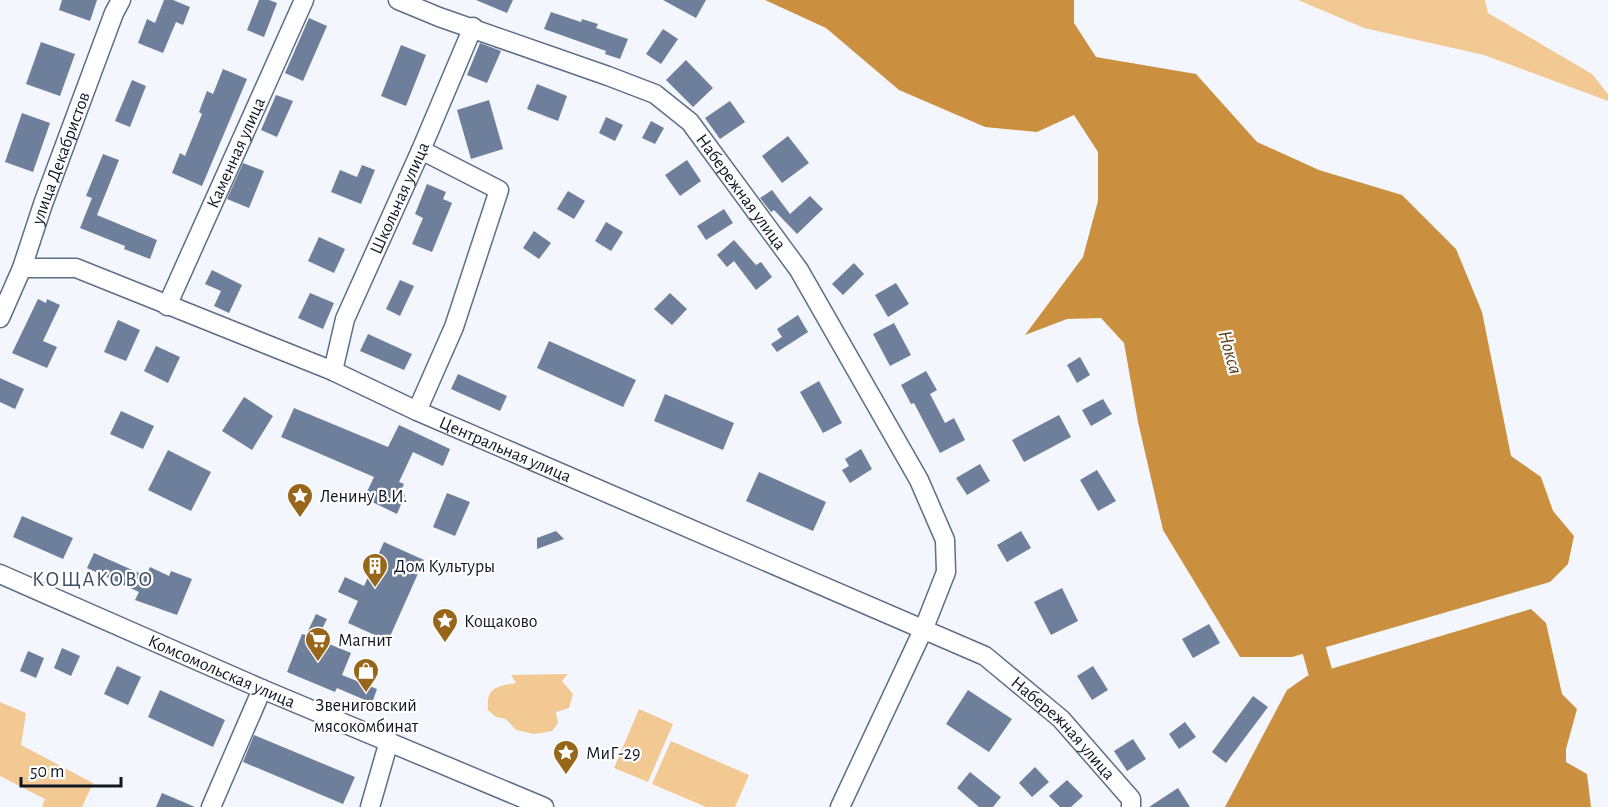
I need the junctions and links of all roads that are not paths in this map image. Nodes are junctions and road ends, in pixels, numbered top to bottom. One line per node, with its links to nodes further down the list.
1 (121, 0): 6 (street, улица Декабристов)
2 (304, 0): 7 (street, Каменная улица)
3 (398, 0): 4 (street, Набережная улица)
4 (473, 27): 5 (street, Школьная улица); 12 (street, Набережная улица)
5 (422, 150): 9 (street, Школьная улица); 10 (street)
6 (22, 268): 7 (street, Центральная улица); 8 (street, улица Декабристов)
7 (167, 306): 9 (street, Центральная улица)
8 (0, 318)
9 (333, 371): 10 (street, Центральная улица)
10 (417, 411): 12 (street, Центральная улица)
11 (0, 574): 14 (street, Комсомольская улица)
12 (924, 628): 13 (street, Центральная улица); 19 (street)
13 (985, 656): 20 (street, Набережная улица)
14 (262, 689): 15 (street, Комсомольская улица); 16 (street)
15 (389, 741): 17 (street); 18 (street, Комсомольская улица)
16 (211, 807)
17 (370, 807)
18 (544, 807)
19 (840, 807)
20 (1131, 807)

